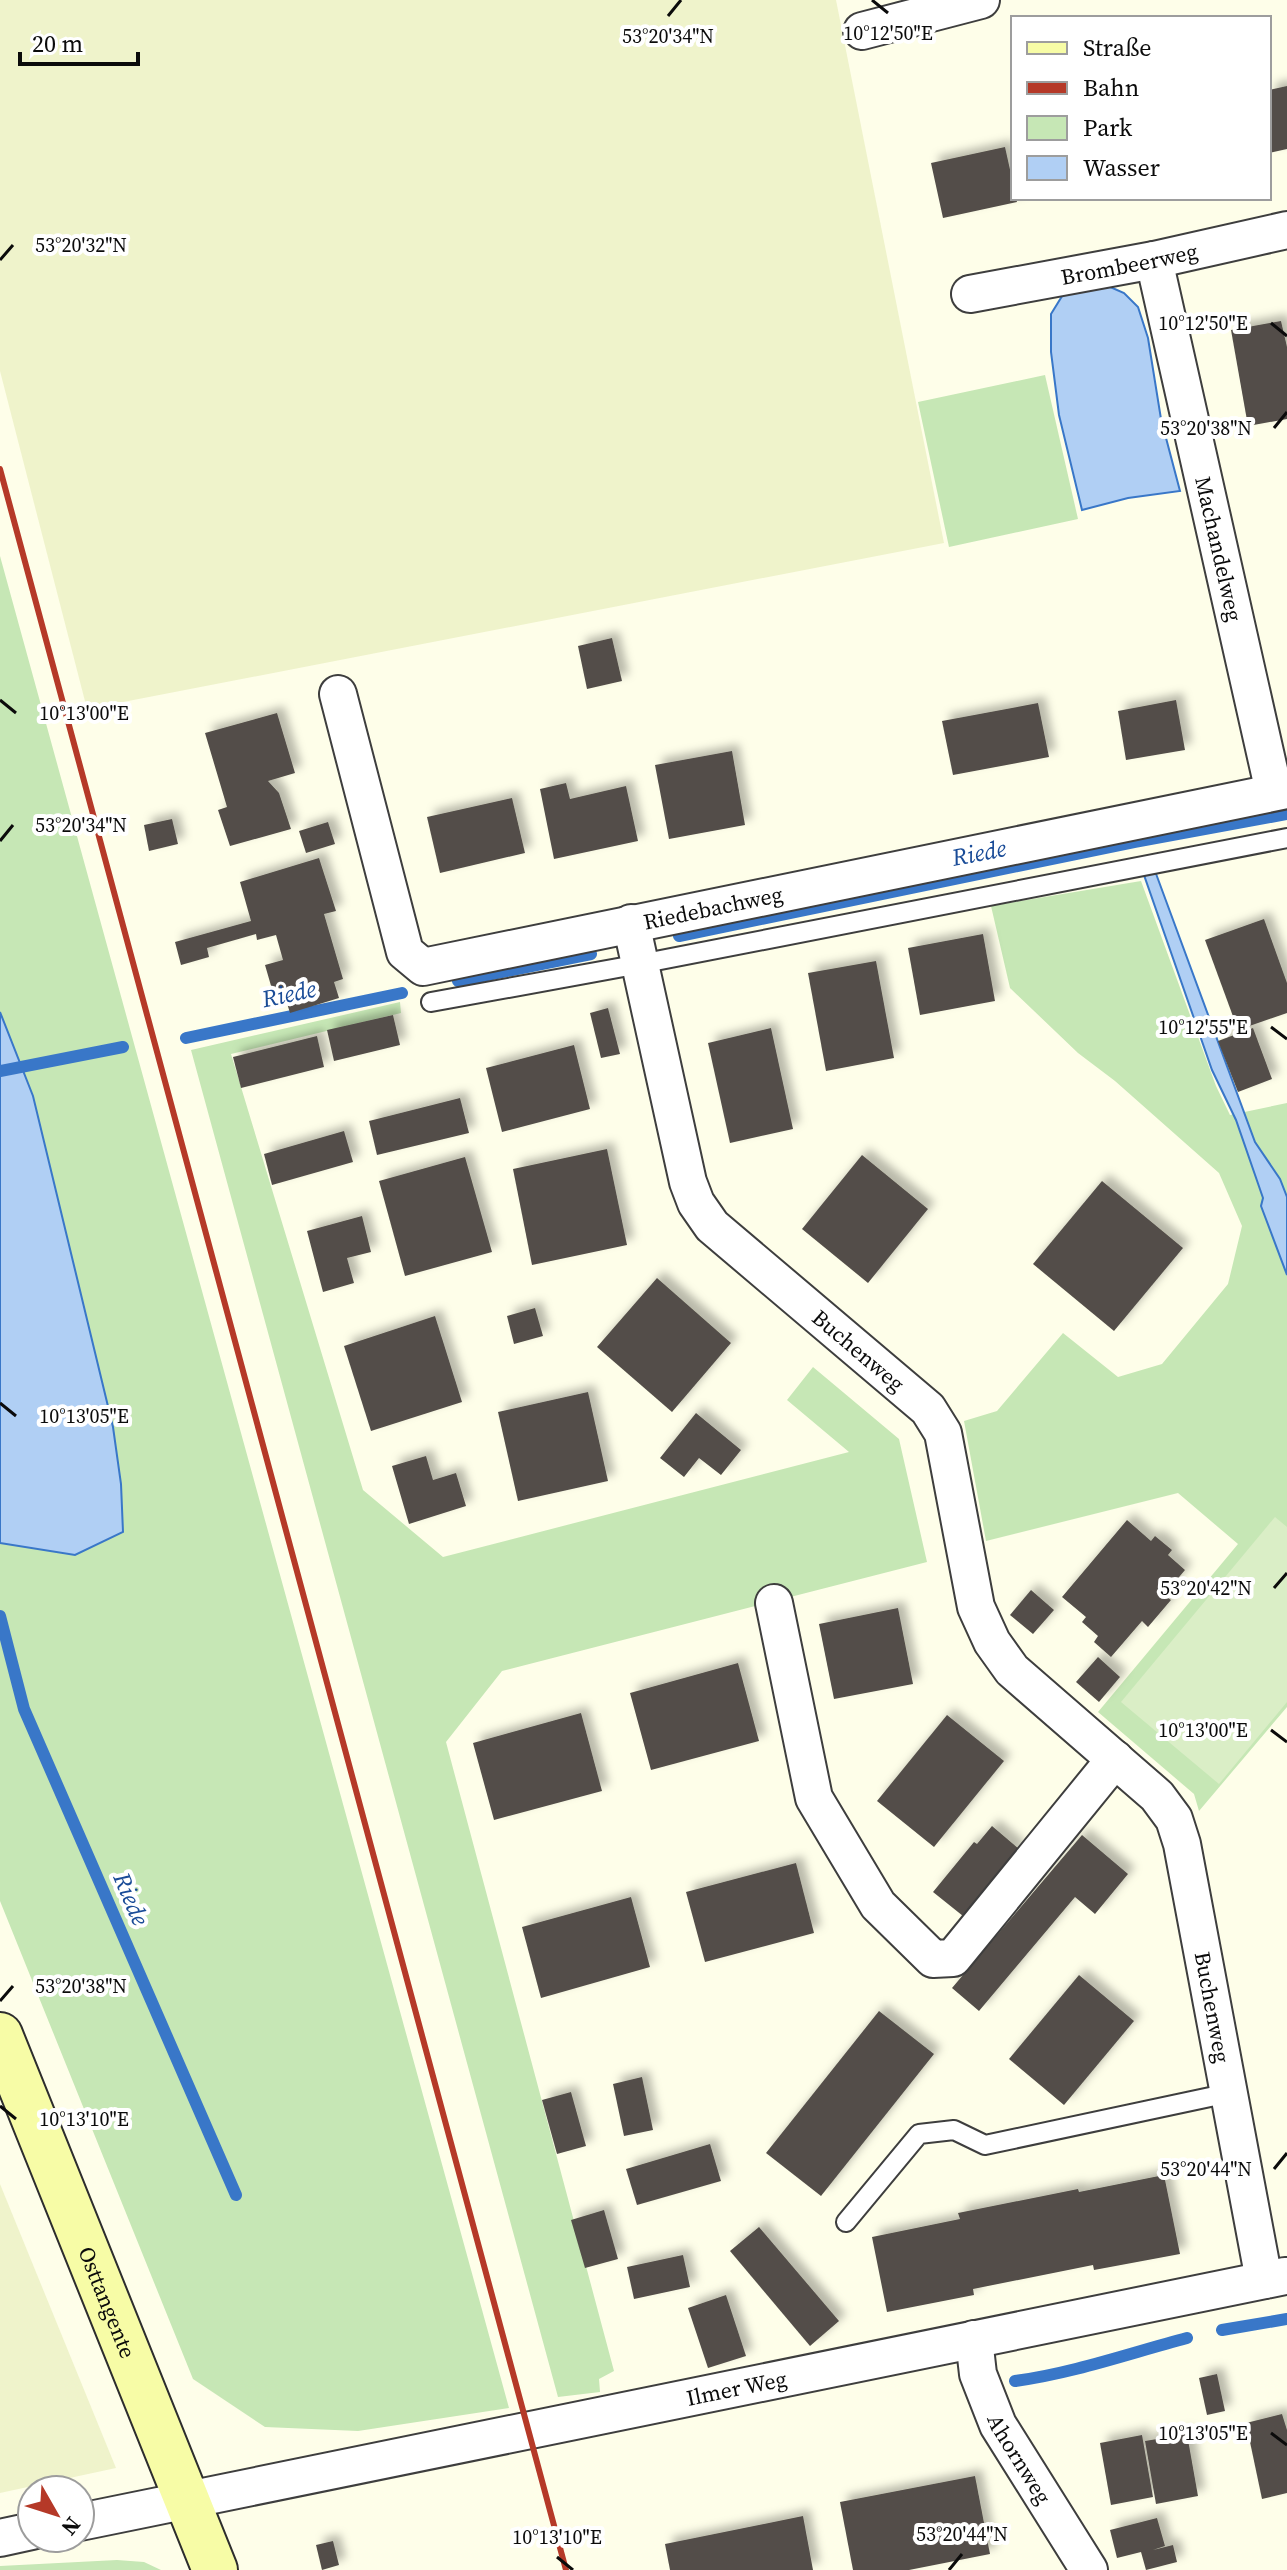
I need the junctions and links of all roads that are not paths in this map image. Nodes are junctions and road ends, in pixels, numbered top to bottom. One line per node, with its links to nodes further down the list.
1 (981, 0): 2 (street)
2 (862, 31)
3 (1287, 230): 4 (street, Brombeerweg)
4 (1154, 260): 5 (street, Brombeerweg); 7 (street, Machandelweg)
5 (970, 294)
6 (338, 694): 9 (street, Riedebachweg)
7 (1284, 795): 9 (street, Riedebachweg)
8 (1287, 838): 10 (lane, Riedebachweg)
9 (631, 923): 10 (street, Buchenweg)
10 (640, 964): 11 (lane, Riedebachweg); 13 (street, Buchenweg)
11 (431, 1002)
12 (774, 1603): 13 (street)
13 (1115, 1759): 15 (street, Buchenweg)
14 (0, 2035): 19 (main road, Osttangente)
15 (1229, 2093): 16 (lane); 17 (street, Buchenweg)
16 (846, 2222)
17 (1276, 2278): 18 (street, Ilmer Weg)
18 (974, 2339): 19 (street, Ilmer Weg); 22 (street, Ahornweg)
19 (187, 2500): 20 (street, Ilmer Weg); 21 (main road, Osttangente)
20 (96, 2519)
21 (215, 2570)
22 (1089, 2570)

